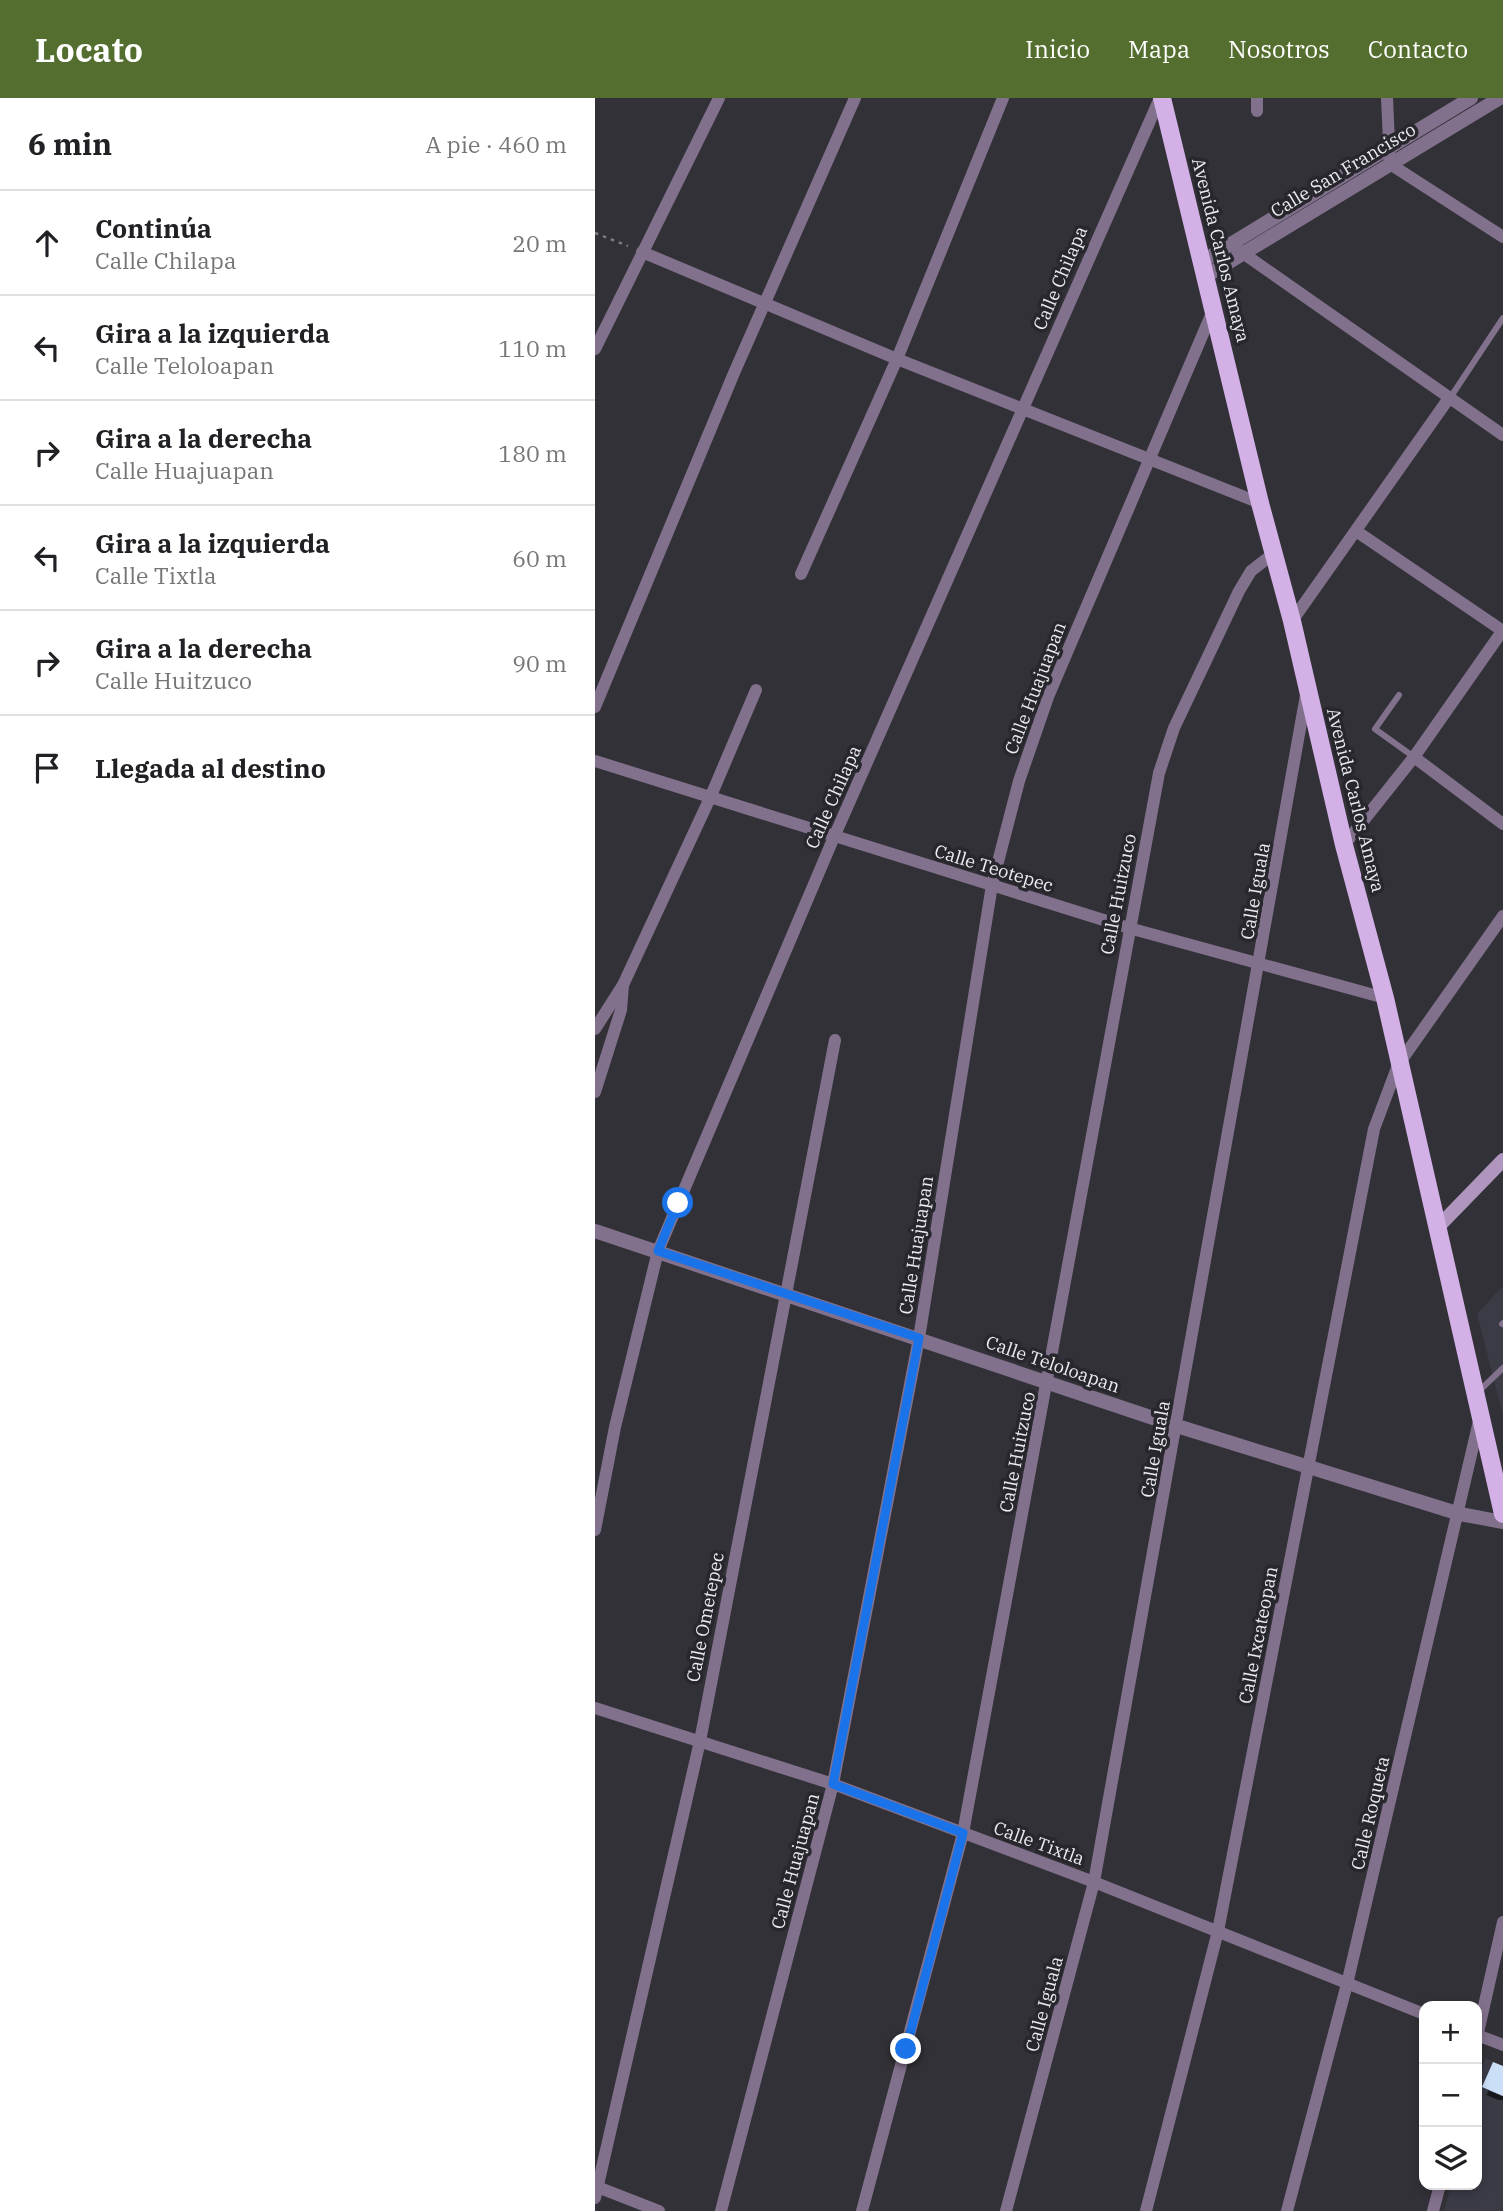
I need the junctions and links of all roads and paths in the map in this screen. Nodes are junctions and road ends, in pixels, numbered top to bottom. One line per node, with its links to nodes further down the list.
1 (719, 98): 13 (street)
2 (855, 98): 15 (street)
3 (1003, 98): 19 (street)
4 (1161, 98): 14 (main road, Avenida Carlos Amaya); 21 (street, Calle Chilapa)
5 (1387, 98): 8 (street)
6 (1471, 98): 8 (street, Calle San Francisco)
7 (1500, 98): 9 (street, Calle San Francisco)
8 (1388, 148): 9 (street); 12 (street, Calle San Francisco)
9 (1390, 164): 11 (street); 12 (street, Calle San Francisco)
10 (595, 233): 13 (path)
11 (1503, 237)
12 (1236, 248): 14 (street, Calle San Francisco); 20 (street)
13 (642, 252): 15 (street); 18 (street)
14 (1204, 268): 16 (main road, Avenida Carlos Amaya)
15 (766, 305): 19 (street); 33 (street)
16 (1214, 307): 23 (street, Calle Huajuapan); 24 (main road, Avenida Carlos Amaya)
17 (1503, 318): 20 (lane)
18 (595, 349)
19 (897, 359): 21 (street); 27 (street)
20 (1450, 398): 22 (street); 25 (street)
21 (1023, 410): 23 (street); 38 (street, Calle Chilapa)
22 (1503, 435)
23 (1150, 461): 24 (street); 40 (street, Calle Huajuapan)
24 (1260, 503): 26 (main road, Avenida Carlos Amaya)
25 (1356, 531): 28 (street); 29 (street)
26 (1273, 554): 28 (main road, Avenida Carlos Amaya); 42 (street, Calle Huitzuco)
27 (801, 574)
28 (1292, 621): 30 (main road, Avenida Carlos Amaya)
29 (1503, 630): 34 (street)
30 (1308, 687): 39 (main road, Avenida Carlos Amaya); 43 (street, Calle Iguala)
31 (756, 690): 36 (street)
32 (1399, 695): 34 (lane)
33 (595, 707)
34 (1414, 757): 37 (street); 39 (street)
35 (595, 761): 36 (street, Calle Teotepec)
36 (710, 798): 38 (street, Calle Teotepec); 44 (street)
37 (1503, 824)
38 (834, 837): 40 (street, Calle Teotepec); 53 (street, Calle Chilapa)
39 (1344, 845): 45 (main road, Avenida Carlos Amaya)
40 (992, 885): 42 (street, Calle Teotepec); 55 (street, Calle Huajuapan)
41 (1503, 916): 48 (street, Calle Ixcateopan)
42 (1129, 928): 43 (street, Calle Teotepec); 57 (street, Calle Huitzuco)
43 (1260, 965): 45 (street, Calle Teotepec); 60 (street, Calle Iguala)
44 (624, 985): 46 (street); 49 (street)
45 (1385, 998): 48 (main road, Avenida Carlos Amaya)
46 (595, 1030)
47 (835, 1040): 54 (street, Calle Ometepec)
48 (1398, 1065): 51 (main road, Avenida Carlos Amaya); 61 (street, Calle Ixcateopan)
49 (595, 1092)
50 (1503, 1160): 51 (main road)
51 (1439, 1227): 58 (main road, Avenida Carlos Amaya)
52 (595, 1231): 53 (street, Calle Teloloapan)
53 (658, 1251): 54 (street, Calle Teloloapan); 65 (street, Calle Chilapa)
54 (785, 1294): 55 (street, Calle Teloloapan); 67 (street, Calle Ometepec)
55 (919, 1338): 57 (street, Calle Teloloapan); 68 (street, Calle Huajuapan)
56 (1503, 1368): 58 (lane)
57 (1047, 1383): 60 (street, Calle Teloloapan); 69 (street, Calle Huitzuco)
58 (1474, 1396): 59 (main road, Avenida Carlos Amaya)
59 (1480, 1421): 62 (street, Calle Roqueta); 63 (main road, Avenida Carlos Amaya)
60 (1177, 1426): 61 (street, Calle Teloloapan); 70 (street, Calle Iguala)
61 (1308, 1468): 62 (street, Calle Teloloapan); 72 (street, Calle Ixcateopan)
62 (1459, 1514): 64 (street, Calle Teloloapan); 73 (street, Calle Roqueta)
63 (1503, 1514)
64 (1503, 1521)
65 (595, 1531)
66 (595, 1708): 67 (street, Calle Tixtla)
67 (700, 1741): 68 (street, Calle Tixtla); 79 (street, Calle Ometepec)
68 (833, 1784): 69 (street, Calle Tixtla); 81 (street, Calle Huajuapan)
69 (963, 1833): 70 (street, Calle Tixtla); 82 (street, Calle Huitzuco)
70 (1094, 1882): 72 (street, Calle Tixtla); 83 (street, Calle Iguala)
71 (1503, 1922): 75 (street)
72 (1218, 1931): 73 (street, Calle Tixtla); 84 (street, Calle Ixcateopan)
73 (1347, 1984): 74 (street, Calle Tixtla); 85 (street, Calle Roqueta)
74 (1419, 2012)
75 (1482, 2014)
76 (1482, 2038): 77 (street)
77 (1503, 2045)
78 (1439, 2190): 86 (street)
79 (596, 2191): 80 (street)
80 (659, 2211)
81 (721, 2211)
82 (862, 2211)
83 (1006, 2211)
84 (1146, 2211)
85 (1287, 2211)
86 (1433, 2211)

